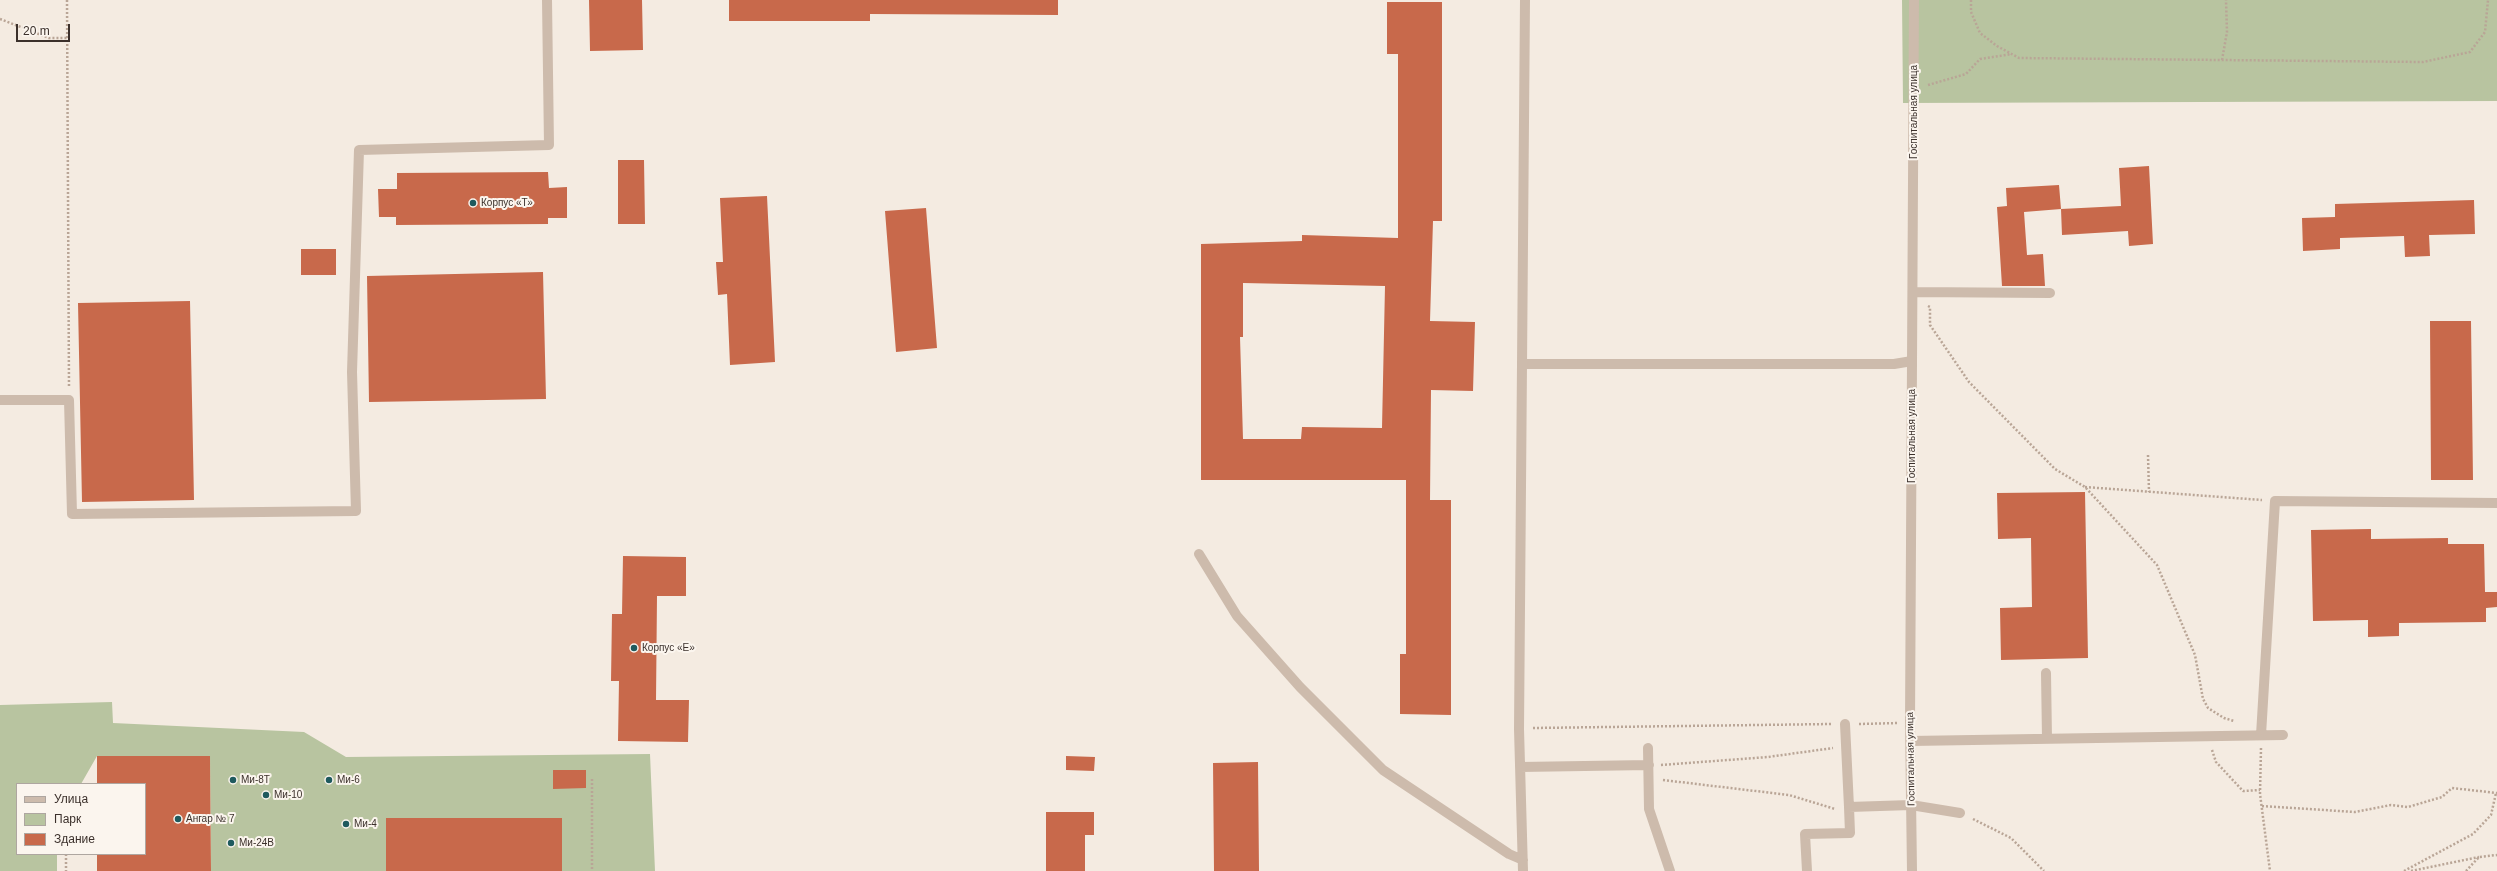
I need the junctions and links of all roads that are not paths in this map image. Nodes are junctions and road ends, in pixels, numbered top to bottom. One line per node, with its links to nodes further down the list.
1 (548, 0): 8 (street)
2 (1525, 0): 7 (street)
3 (1914, 0): 4 (street, Госпитальная улица)
4 (1913, 292): 5 (street); 6 (street, Госпитальная улица)
5 (2050, 293)
6 (1912, 361): 7 (street); 16 (street, Госпитальная улица)
7 (1522, 364): 19 (street)
8 (0, 400)
9 (2497, 504): 13 (street)
10 (1199, 554): 23 (street)
11 (2046, 673): 15 (street)
12 (1845, 724): 21 (street)
13 (2261, 731): 14 (street); 15 (street)
14 (2283, 735)
15 (2047, 739): 16 (street)
16 (1911, 741): 20 (street, Госпитальная улица)
17 (1648, 748): 18 (street)
18 (1648, 765): 19 (street); 25 (street)
19 (1520, 767): 23 (street)
20 (1911, 805): 21 (street); 22 (street); 27 (street, Госпитальная улица)
21 (1849, 807): 26 (street)
22 (1960, 813)
23 (1522, 860): 24 (street)
24 (1523, 871)
25 (1670, 871)
26 (1806, 871)
27 (1912, 871)

